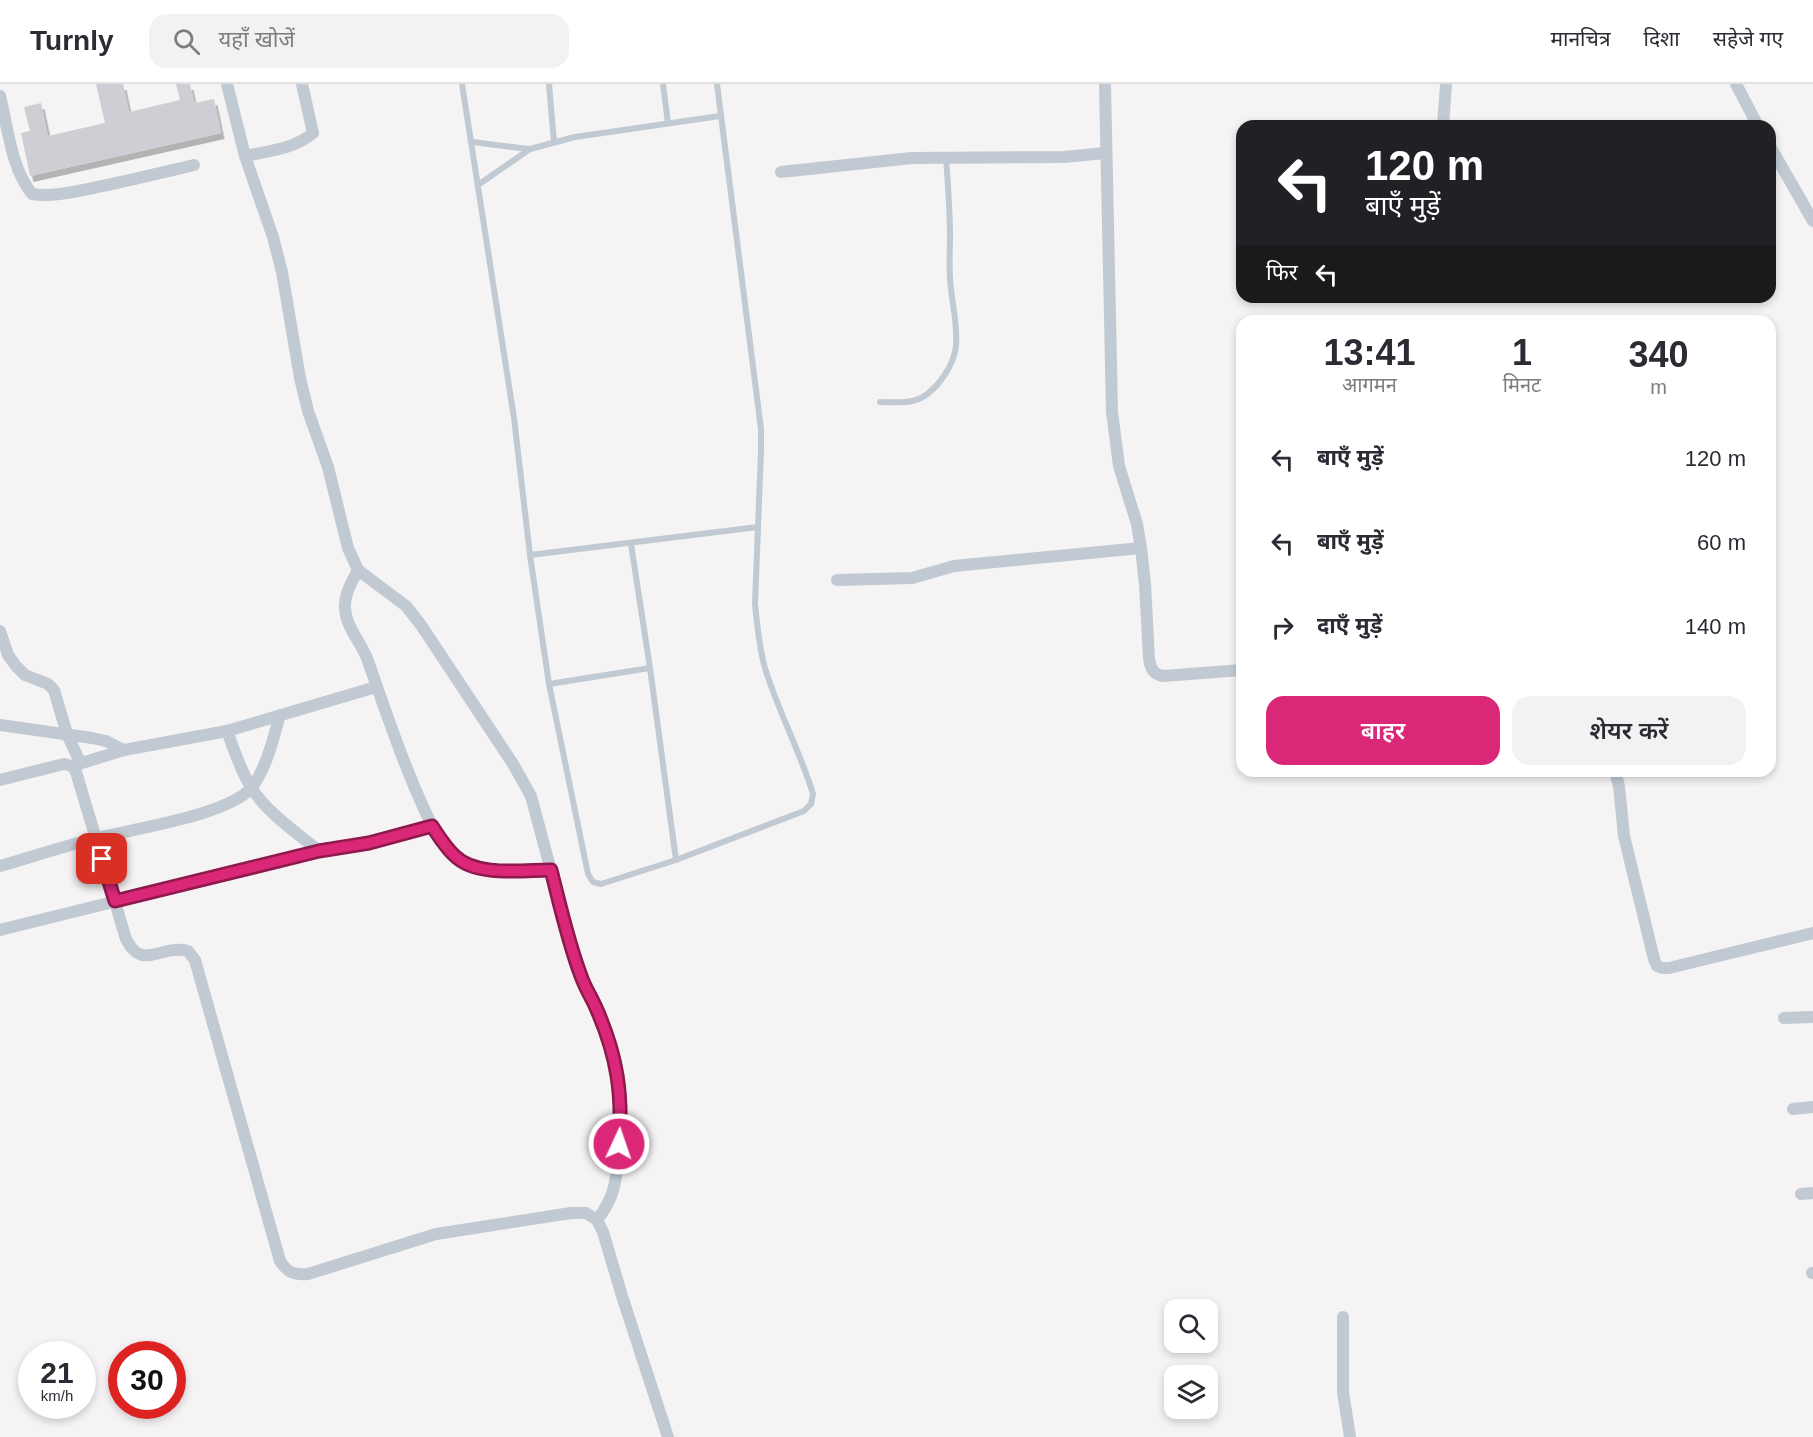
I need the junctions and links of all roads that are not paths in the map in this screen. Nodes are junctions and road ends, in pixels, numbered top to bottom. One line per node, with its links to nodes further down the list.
1 (227, 84): 19 (street)
2 (302, 84): 19 (street)
3 (462, 84): 15 (lane)
4 (549, 84): 16 (lane)
5 (663, 84): 14 (lane)
6 (717, 84): 11 (lane)
7 (1105, 84): 18 (street)
8 (1446, 84): 12 (street)
9 (1736, 84): 13 (street)
10 (0, 96): 22 (street)
11 (720, 116): 14 (lane); 27 (lane)
12 (1443, 120)
13 (1755, 120)
14 (668, 123): 16 (lane)
15 (472, 142): 17 (lane); 24 (lane)
16 (554, 142): 17 (lane)
17 (530, 149): 24 (lane)
18 (1105, 153): 21 (street); 29 (street)
19 (245, 156): 31 (street)
20 (1776, 156): 25 (street)
21 (946, 158): 23 (street); 26 (lane)
22 (194, 165)
23 (781, 172)
24 (478, 185): 30 (lane)
25 (1813, 221)
26 (880, 402)
27 (758, 527): 28 (lane); 50 (lane)
28 (631, 544): 30 (lane); 34 (lane)
29 (1141, 548): 32 (street); 35 (street)
30 (530, 555): 36 (lane)
31 (358, 570): 37 (street); 52 (street)
32 (837, 580)
33 (0, 631): 41 (street)
34 (650, 668): 36 (lane); 50 (lane)
35 (1236, 670)
36 (549, 684): 50 (lane)
37 (376, 687): 38 (street); 47 (street)
38 (280, 715): 40 (street); 46 (street)
39 (0, 725): 41 (street)
40 (227, 731): 42 (street); 46 (street)
41 (67, 734): 42 (street); 43 (street)
42 (124, 750): 43 (street)
43 (76, 764): 45 (street); 48 (street)
44 (1617, 777): 55 (street)
45 (0, 780)
46 (251, 788): 48 (street); 49 (street)
47 (432, 826): 49 (street); 52 (street)
48 (96, 838): 51 (street); 53 (street)
49 (319, 851): 53 (street)
50 (676, 860)
51 (0, 866)
52 (551, 870): 60 (street)
53 (115, 901): 54 (street); 60 (street)
54 (0, 930)
55 (1813, 933)
56 (1813, 1017): 57 (street)
57 (1784, 1018)
58 (1813, 1107): 59 (street)
59 (1793, 1109)
60 (597, 1220): 62 (street)
61 (1343, 1317): 63 (street)
62 (668, 1437)
63 (1350, 1437)

